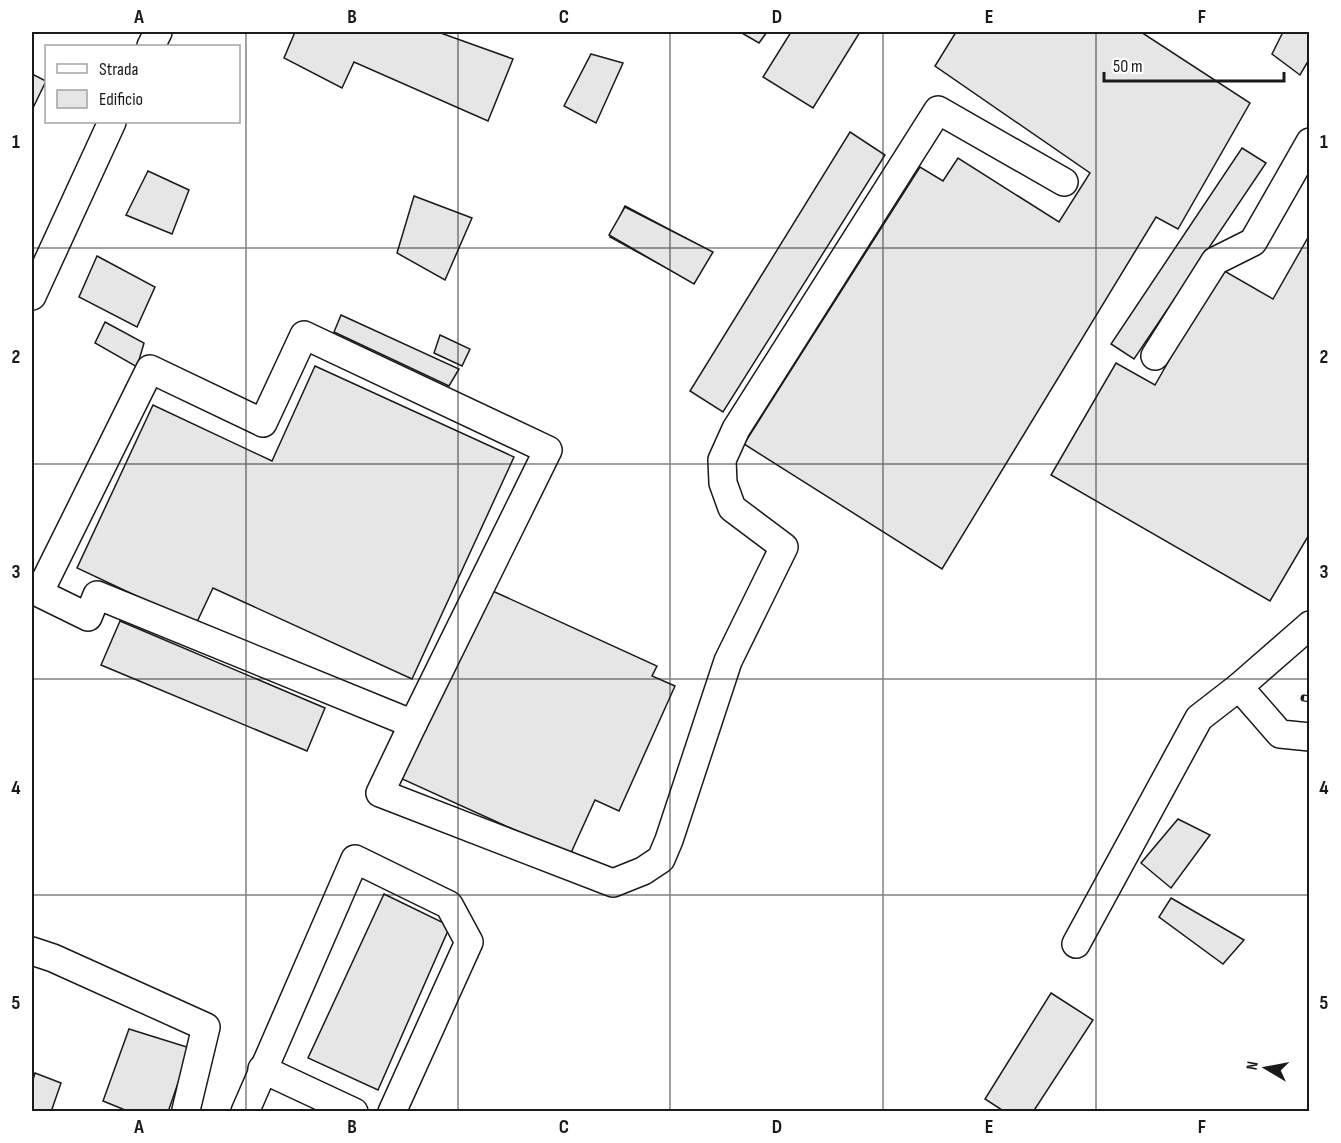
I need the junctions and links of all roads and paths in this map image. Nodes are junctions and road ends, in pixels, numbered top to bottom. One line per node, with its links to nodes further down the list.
1 (112, 123): 4 (street)
2 (1310, 142): 5 (street)
3 (1064, 182): 9 (street)
4 (32, 296)
5 (1155, 356)
6 (43, 557): 9 (street); 9 (street)
7 (1310, 625): 8 (street)
8 (1239, 687): 10 (street); 11 (street)
9 (413, 724)
10 (1310, 736)
11 (1076, 944)
12 (32, 951): 14 (street)
13 (262, 1069): 15 (street); 16 (street); 17 (street)
14 (186, 1110)
15 (244, 1112)
16 (354, 1112)
17 (392, 1112)

